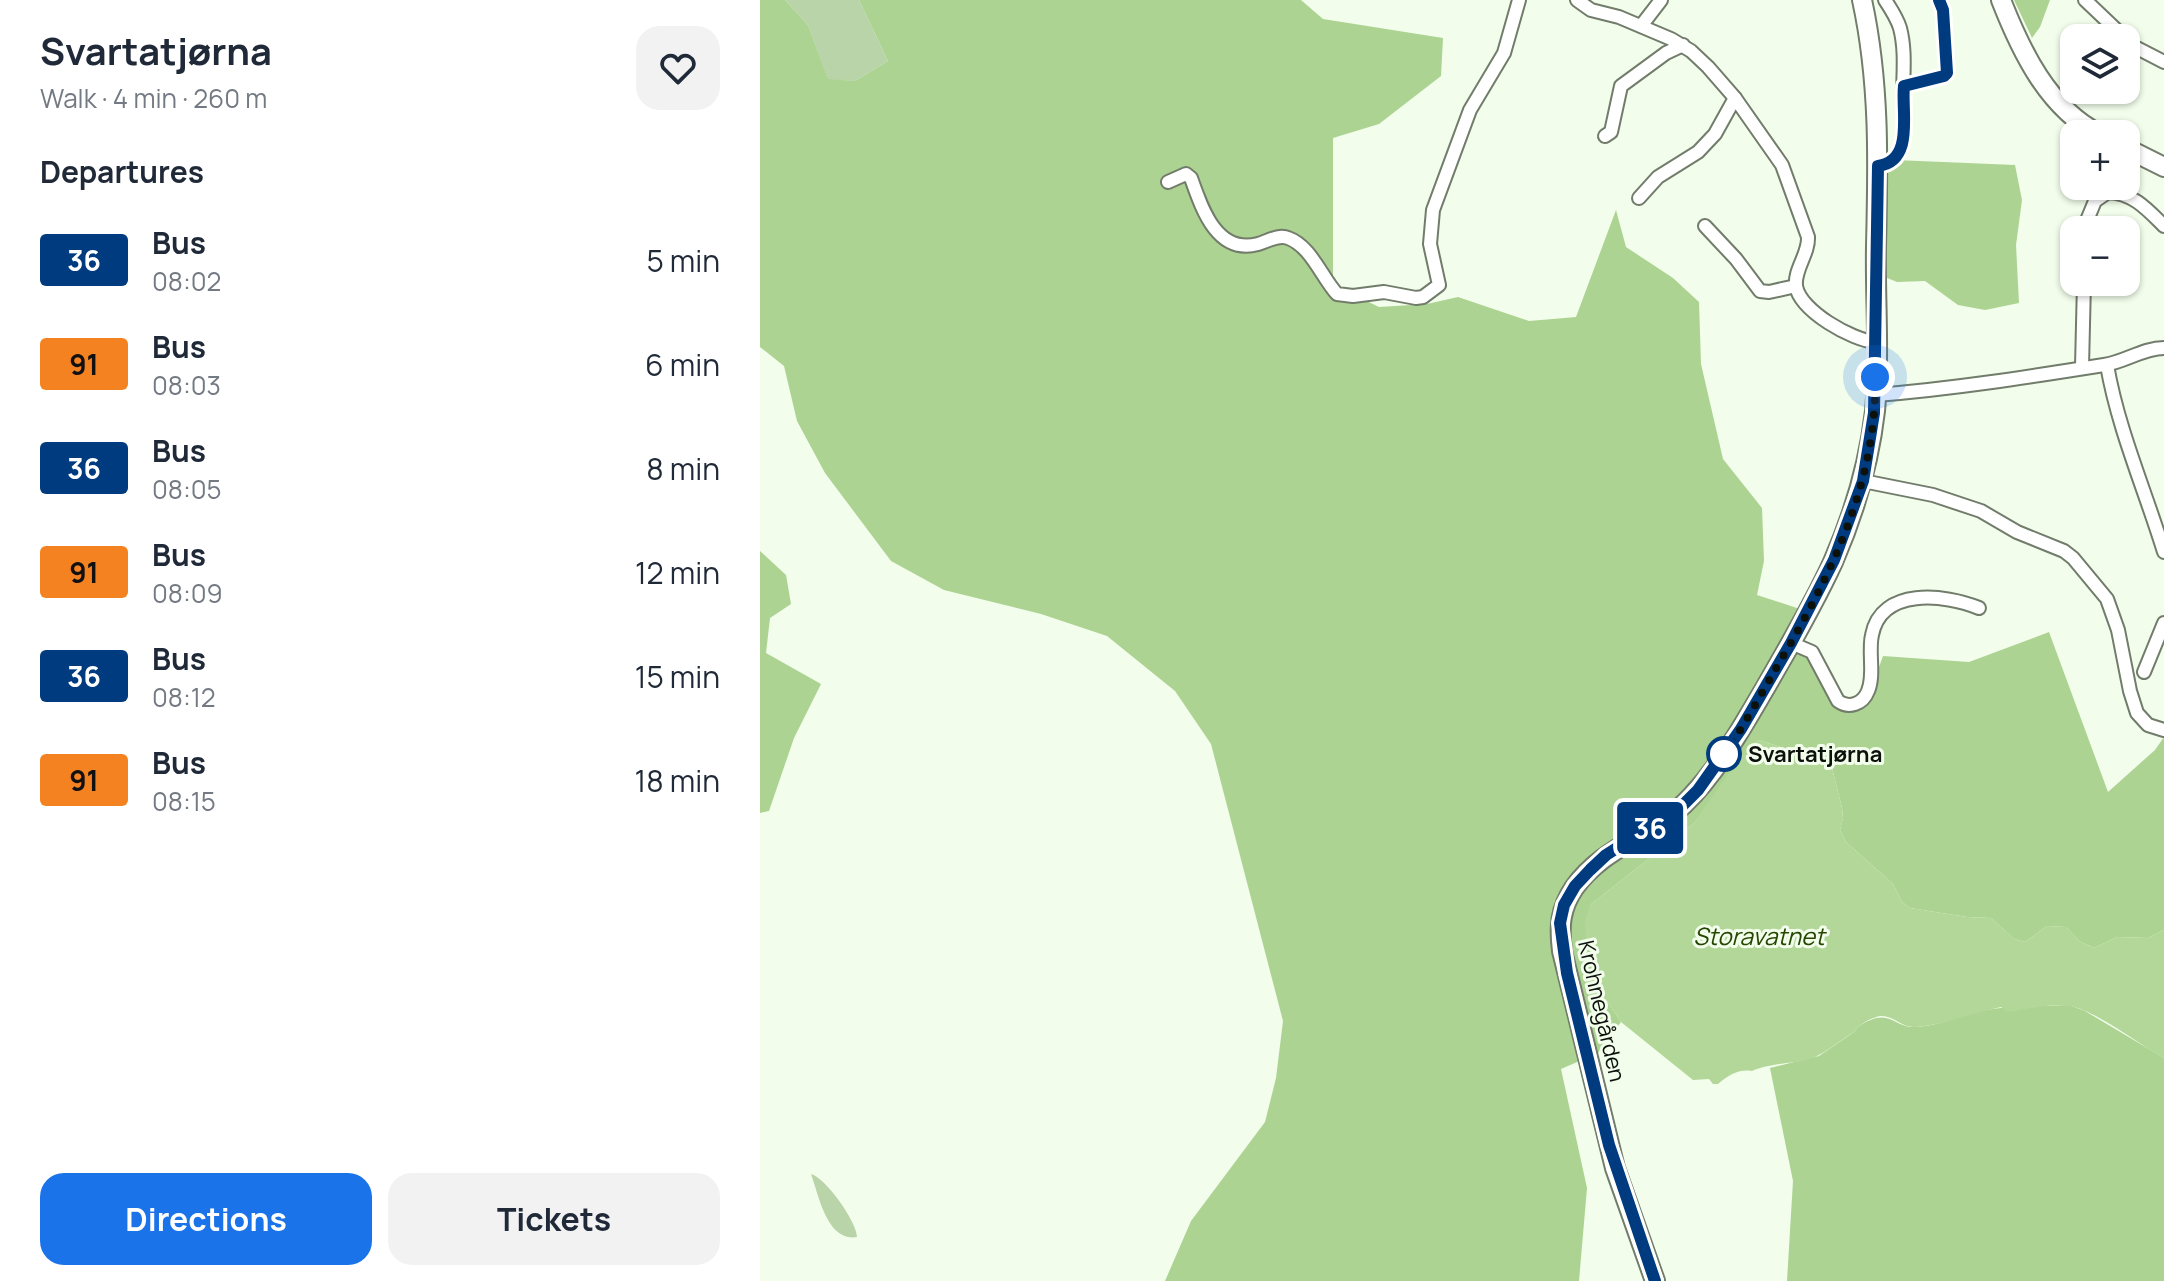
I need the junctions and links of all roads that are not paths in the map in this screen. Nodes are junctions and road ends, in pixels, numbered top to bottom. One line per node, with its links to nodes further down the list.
1 (1519, 0): 21 (street)
2 (1577, 0): 10 (street)
3 (1661, 0): 10 (street)
4 (1862, 0): 19 (main road, Krohnegården)
5 (1885, 0): 14 (street)
6 (1939, 0): 14 (street)
7 (2001, 0): 16 (main road)
8 (2085, 0): 9 (street)
9 (2110, 24)
10 (1641, 26): 11 (street)
11 (1683, 45): 15 (street); 17 (street)
12 (2140, 50): 13 (street)
13 (2164, 62)
14 (1904, 86): 19 (street)
15 (1735, 98): 22 (street); 26 (street)
16 (2080, 120)
17 (1605, 136)
18 (2140, 155): 20 (main road)
19 (1878, 166): 28 (main road, Krohnegården)
20 (2164, 167)
21 (1168, 182)
22 (1639, 198)
23 (2089, 216): 25 (street)
24 (1705, 226): 26 (street)
25 (2164, 226)
26 (1796, 286): 28 (street)
27 (2084, 296): 31 (street)
28 (1875, 342): 32 (main road, Krohnegården)
29 (2164, 348): 30 (street)
30 (2107, 365): 31 (street); 34 (street)
31 (2082, 367): 32 (street)
32 (1876, 395): 33 (main road, Krohnegården)
33 (1863, 481): 37 (main road, Krohnegården); 39 (street)
34 (2164, 552)
35 (1979, 608): 37 (street)
36 (2164, 623): 38 (street)
37 (1791, 643): 40 (main road, Krohnegården)
38 (2144, 672)
39 (2164, 730)
40 (1655, 1281)

